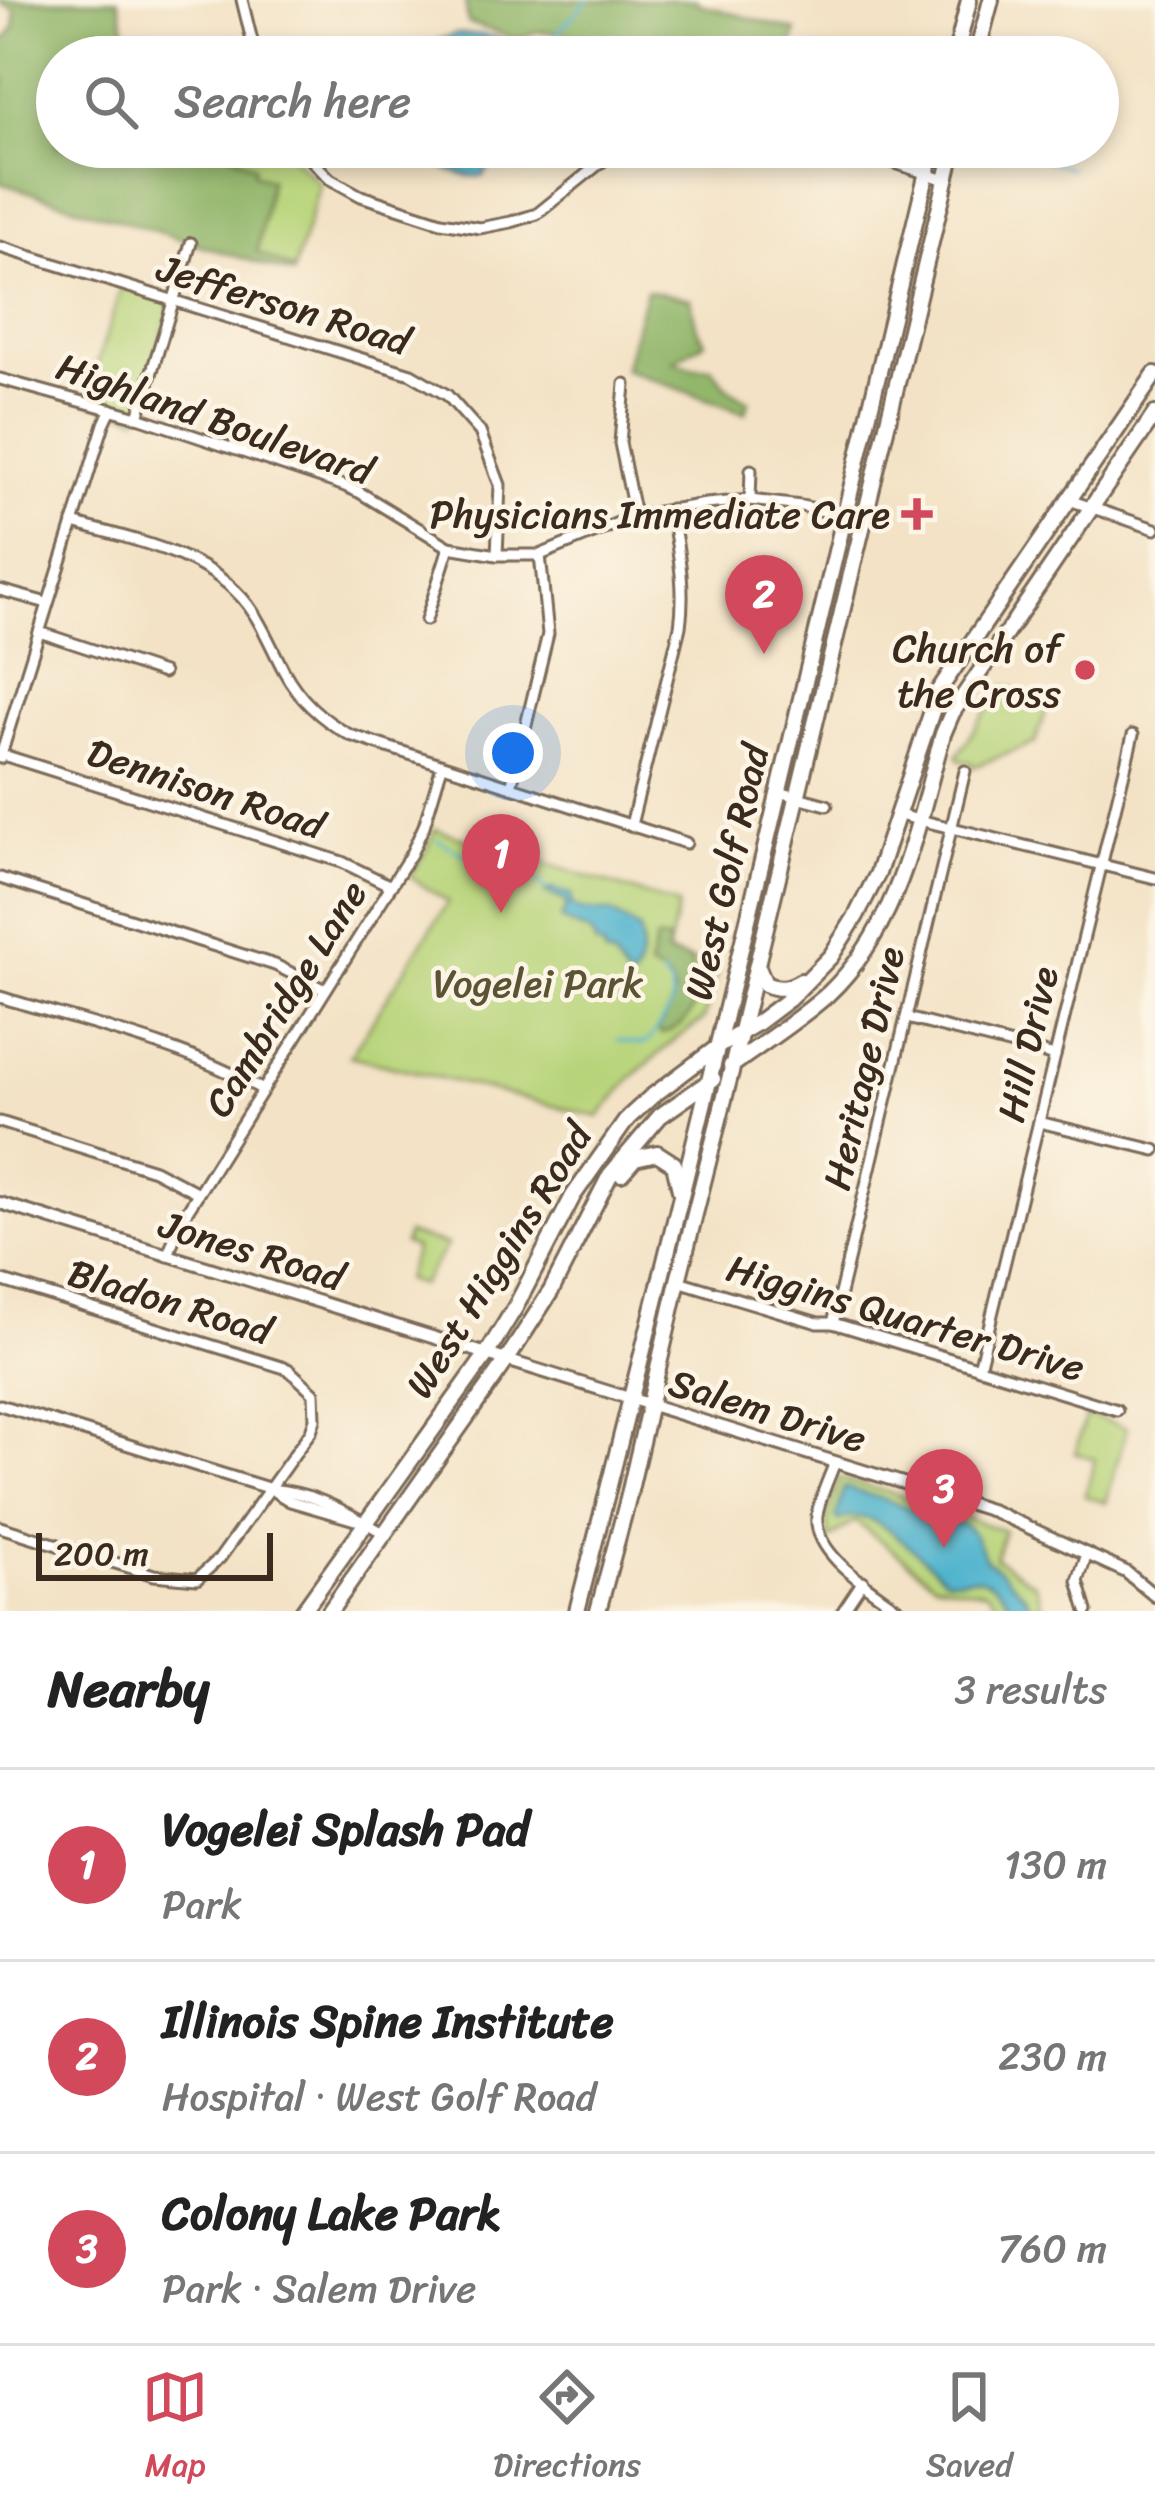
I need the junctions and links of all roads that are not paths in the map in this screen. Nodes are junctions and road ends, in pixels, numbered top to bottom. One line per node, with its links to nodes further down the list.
1 (242, 0): 4 (street)
2 (969, 0): 5 (main road)
3 (991, 0): 6 (main road)
4 (251, 36)
5 (960, 36)
6 (982, 36)
7 (319, 168): 8 (street)
8 (594, 168)
9 (928, 168): 27 (main road, West Golf Road)
10 (936, 168): 12 (street)
11 (948, 168): 12 (main road, West Golf Road)
12 (945, 179): 29 (main road, West Golf Road)
13 (191, 243): 15 (street)
14 (0, 248): 15 (street, Jefferson Road)
15 (172, 301): 21 (street); 33 (street, Jefferson Road)
16 (1155, 374): 24 (main road, West Higgins Road)
17 (0, 379): 19 (street, Highland Boulevard)
18 (625, 384): 28 (street)
19 (111, 409): 21 (street, Highland Boulevard); 30 (street)
20 (1155, 415): 25 (main road, West Higgins Road)
21 (138, 417): 32 (street, Highland Boulevard)
22 (751, 470): 23 (street)
23 (750, 500): 26 (street, Highland Boulevard); 27 (street, Highland Boulevard)
24 (1069, 500): 25 (street); 48 (main road, West Higgins Road)
25 (1090, 508): 31 (street); 49 (main road, West Higgins Road)
26 (671, 509): 28 (street, Highland Boulevard); 50 (street)
27 (844, 515): 29 (street, Highland Boulevard); 45 (main road, West Golf Road)
28 (635, 516): 34 (street, Highland Boulevard)
29 (862, 519): 46 (main road, West Golf Road)
30 (73, 523): 36 (street); 42 (street)
31 (1155, 529)
32 (449, 547): 33 (street, Highland Boulevard); 37 (street)
33 (497, 555): 34 (street, Highland Boulevard)
34 (540, 555): 44 (street)
35 (0, 590): 36 (street)
36 (47, 603): 38 (street)
37 (426, 620)
38 (39, 632): 39 (street); 41 (street)
39 (163, 673)
40 (1133, 734): 53 (street, Hill Drive)
41 (0, 755): 56 (street, Dennison Road)
42 (442, 766): 44 (street); 56 (street, Cambridge Lane)
43 (965, 771): 51 (street, Heritage Drive)
44 (511, 787): 50 (street)
45 (779, 792): 46 (street); 63 (main road, West Golf Road)
46 (797, 797): 47 (street); 57 (main road, West Golf Road)
47 (827, 805)
48 (899, 815): 49 (street); 58 (main road, West Higgins Road)
49 (918, 820): 51 (street); 65 (main road, West Higgins Road)
50 (631, 825): 52 (street)
51 (951, 828): 53 (street); 61 (street, Heritage Drive)
52 (686, 843)
53 (1101, 865): 55 (street); 64 (street, Hill Drive)
54 (0, 878): 59 (street)
55 (1155, 878)
56 (391, 886): 59 (street, Cambridge Lane)
57 (757, 964): 58 (main road); 62 (main road, West Golf Road)
58 (816, 972): 62 (main road, West Higgins Road)
59 (325, 990): 67 (street, Cambridge Lane)
60 (0, 997): 67 (street)
61 (907, 1018): 64 (street); 78 (street, Heritage Drive)
62 (739, 1034): 63 (main road, West Higgins Road); 65 (main road, West Golf Road)
63 (719, 1046): 66 (main road, West Golf Road); 79 (main road, West Higgins Road)
64 (1055, 1056): 69 (street, Hill Drive)
65 (734, 1064): 66 (main road, West Higgins Road); 77 (main road, West Golf Road)
66 (711, 1080): 72 (main road, West Golf Road); 73 (main road, West Higgins Road)
67 (263, 1090): 71 (street, Cambridge Lane)
68 (0, 1122): 71 (street)
69 (1040, 1122): 70 (street); 81 (street, Hill Drive)
70 (1155, 1150)
71 (198, 1193): 75 (street, Cambridge Lane)
72 (680, 1199): 73 (main road); 82 (main road, West Golf Road)
73 (598, 1201): 80 (main road, West Higgins Road)
74 (0, 1203): 75 (street, Jones Road)
75 (168, 1256): 79 (street, Jones Road)
76 (0, 1280): 87 (street, Bladon Road)
77 (678, 1281): 78 (street, Higgins Quarter Drive); 83 (main road, West Golf Road)
78 (833, 1323): 81 (street, Higgins Quarter Drive)
79 (486, 1355): 80 (street, Salem Drive); 88 (main road, West Higgins Road)
80 (506, 1361): 82 (street, Salem Drive); 90 (main road, West Higgins Road)
81 (979, 1368): 85 (street, Higgins Quarter Drive)
82 (632, 1399): 83 (street, Salem Drive); 96 (main road, West Golf Road)
83 (650, 1404): 86 (street, Salem Drive); 97 (main road, West Golf Road)
84 (0, 1405): 87 (street)
85 (1117, 1410)
86 (835, 1462): 91 (street, Salem Drive); 92 (street)
87 (271, 1489): 88 (street); 89 (street)
88 (364, 1522): 90 (street); 94 (main road, West Higgins Road)
89 (0, 1527)
90 (384, 1533): 95 (main road, West Higgins Road)
91 (1087, 1554): 93 (street, Salem Drive); 100 (street)
92 (863, 1581): 98 (street); 99 (street)
93 (1155, 1596)
94 (303, 1611)
95 (330, 1611)
96 (577, 1611)
97 (598, 1611)
98 (843, 1611)
99 (901, 1611)
100 (1087, 1611)

